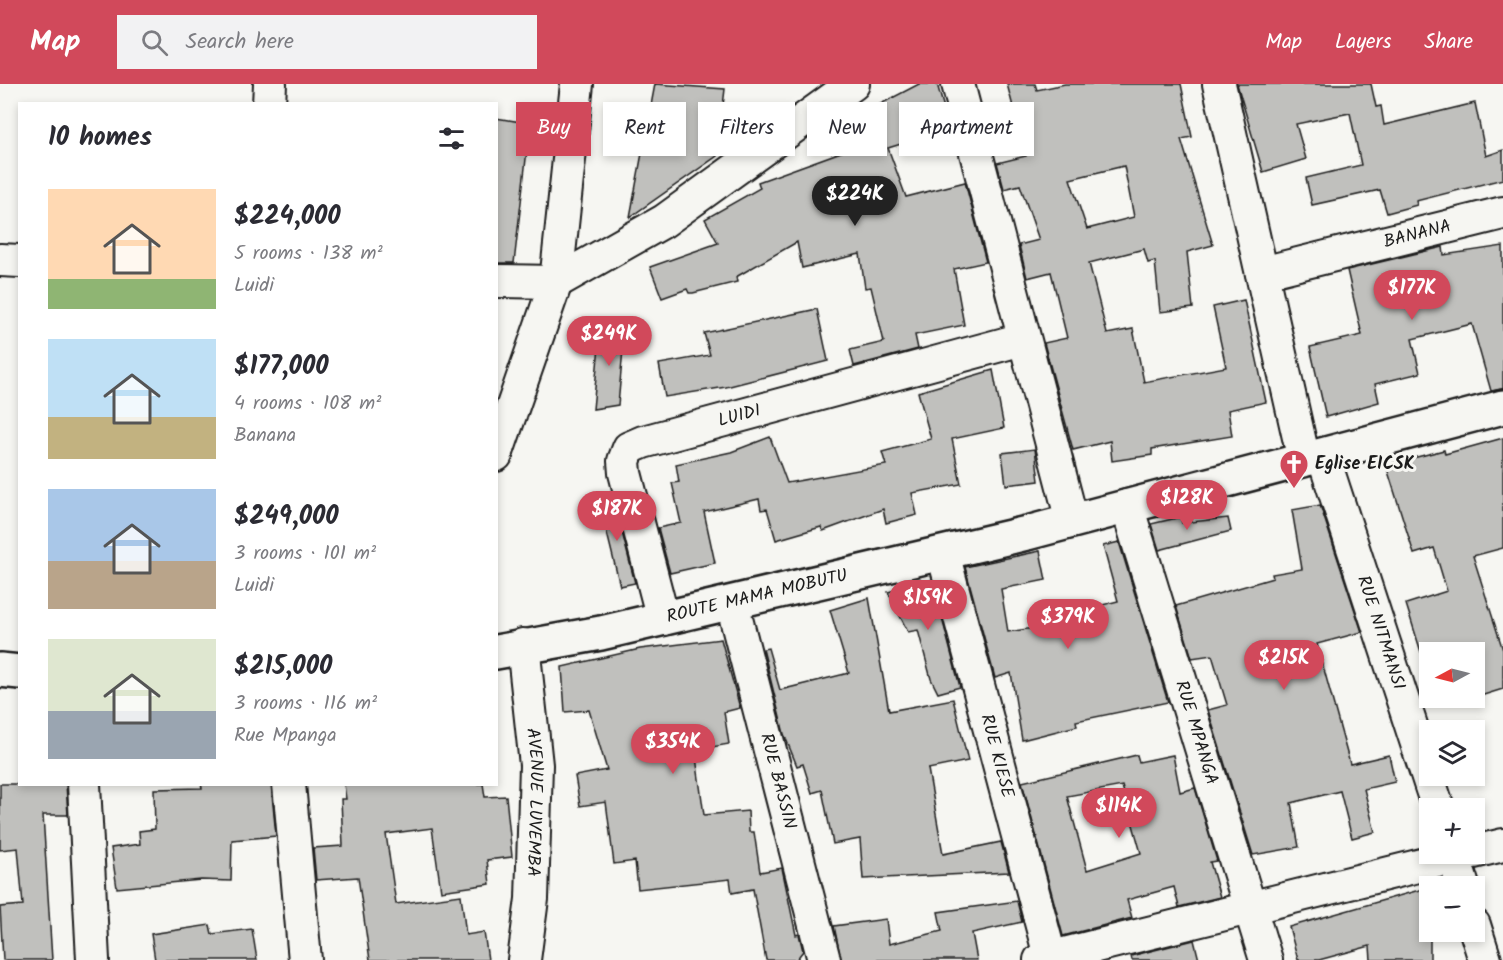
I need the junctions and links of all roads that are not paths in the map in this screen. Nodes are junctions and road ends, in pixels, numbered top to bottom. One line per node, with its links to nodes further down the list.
1 (270, 84): 6 (street)
2 (577, 84): 12 (street)
3 (853, 84): 12 (street)
4 (958, 84): 13 (street)
5 (1219, 84): 10 (street)
6 (269, 102)
7 (1503, 213): 10 (street, BANANA)
8 (0, 260): 9 (street)
9 (18, 261)
10 (1262, 273): 16 (street)
11 (498, 281): 12 (street)
12 (556, 282): 15 (street)
13 (1023, 339): 18 (street); 21 (street, LUIDI)
14 (1503, 407): 16 (street, ROUTE MAMA MOBUTU)
15 (498, 449)
16 (1313, 458): 17 (street, ROUTE MAMA MOBUTU); 27 (street, RUE NITMANSI)
17 (1126, 506): 18 (street, ROUTE MAMA MOBUTU); 31 (street, RUE MPANGA)
18 (1072, 521): 19 (street, ROUTE MAMA MOBUTU)
19 (943, 553): 20 (street, ROUTE MAMA MOBUTU); 33 (street, RUE KIESE)
20 (732, 603): 21 (street, ROUTE MAMA MOBUTU); 37 (street, RUE BASSIN)
21 (663, 619): 22 (street, ROUTE MAMA MOBUTU)
22 (510, 648): 36 (street, AVENUE LUVEMBA)
23 (0, 670): 24 (street)
24 (18, 672)
25 (84, 786): 34 (street)
26 (289, 786): 35 (street)
27 (1434, 798)
28 (1503, 845): 29 (street)
29 (1485, 849)
30 (1423, 864): 31 (street)
31 (1251, 908): 33 (street); 38 (street, RUE MPANGA)
32 (1479, 942): 39 (street)
33 (1047, 959)
34 (93, 960)
35 (305, 960)
36 (524, 960)
37 (824, 960)
38 (1266, 960)
39 (1485, 960)

